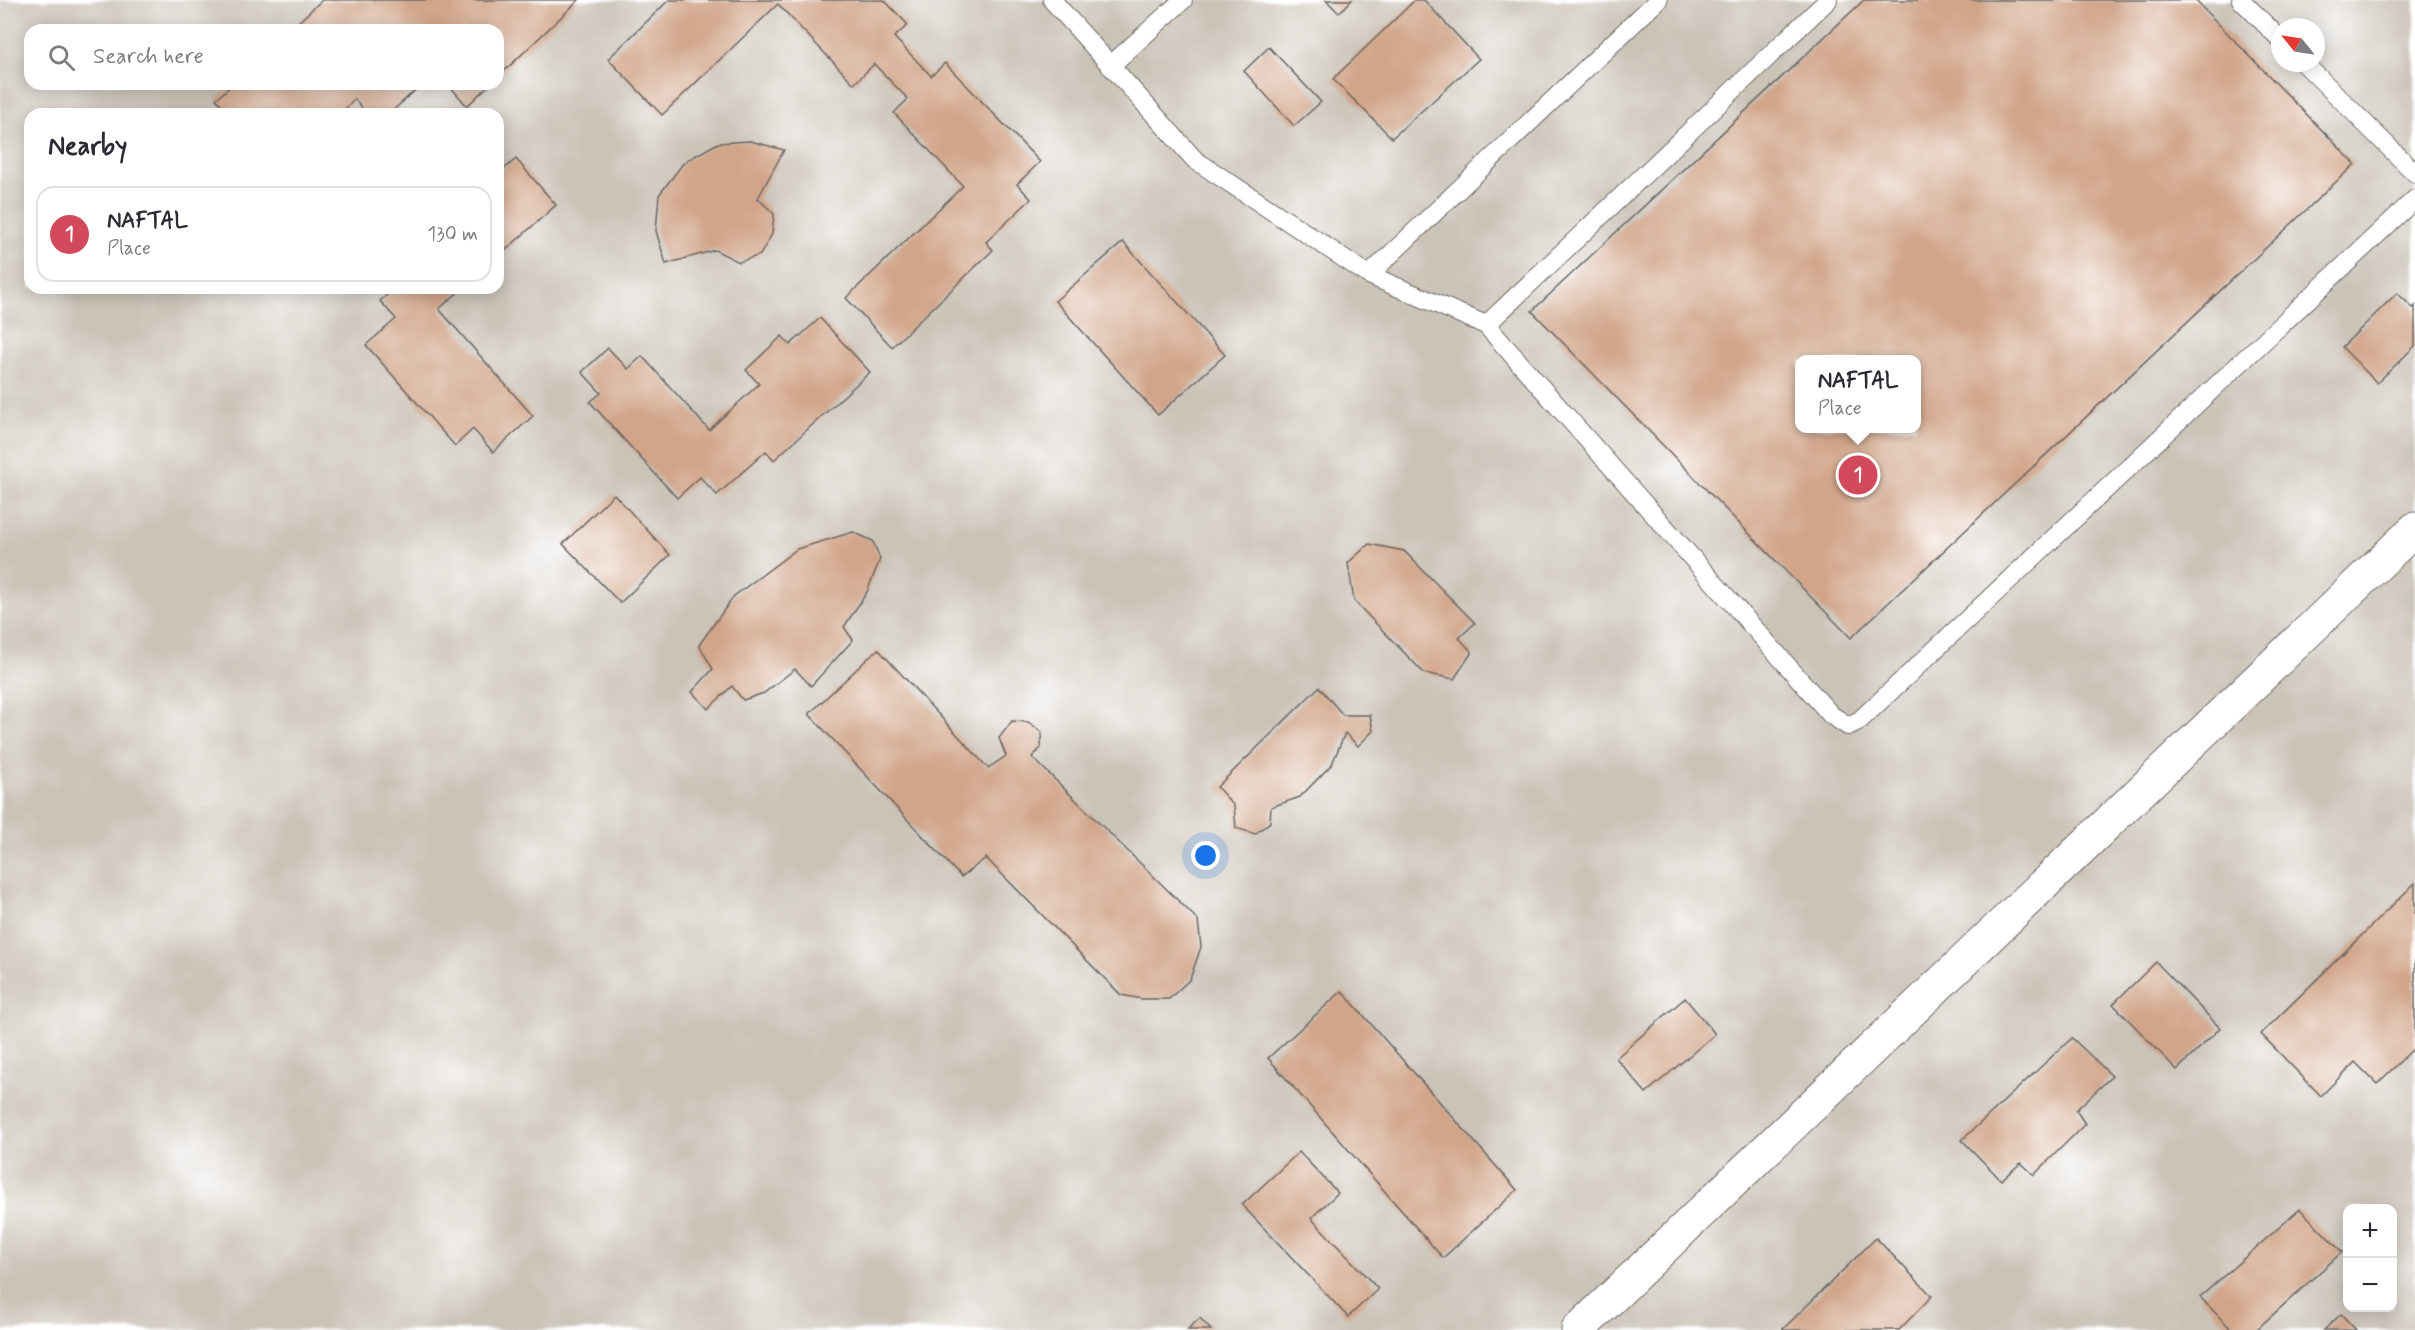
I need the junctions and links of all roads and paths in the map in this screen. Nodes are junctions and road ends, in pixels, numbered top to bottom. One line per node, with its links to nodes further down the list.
1 (1052, 0): 7 (lane)
2 (1183, 0): 7 (lane)
3 (1658, 0): 11 (lane)
4 (1827, 0): 12 (lane)
5 (2241, 0): 6 (lane)
6 (2271, 30)
7 (1110, 66): 11 (lane)
8 (2313, 72): 9 (lane)
9 (2415, 173)
10 (2415, 199): 12 (lane)
11 (1369, 275): 12 (lane)
12 (1486, 325)
13 (2415, 529): 14 (street)
14 (1578, 1330)

